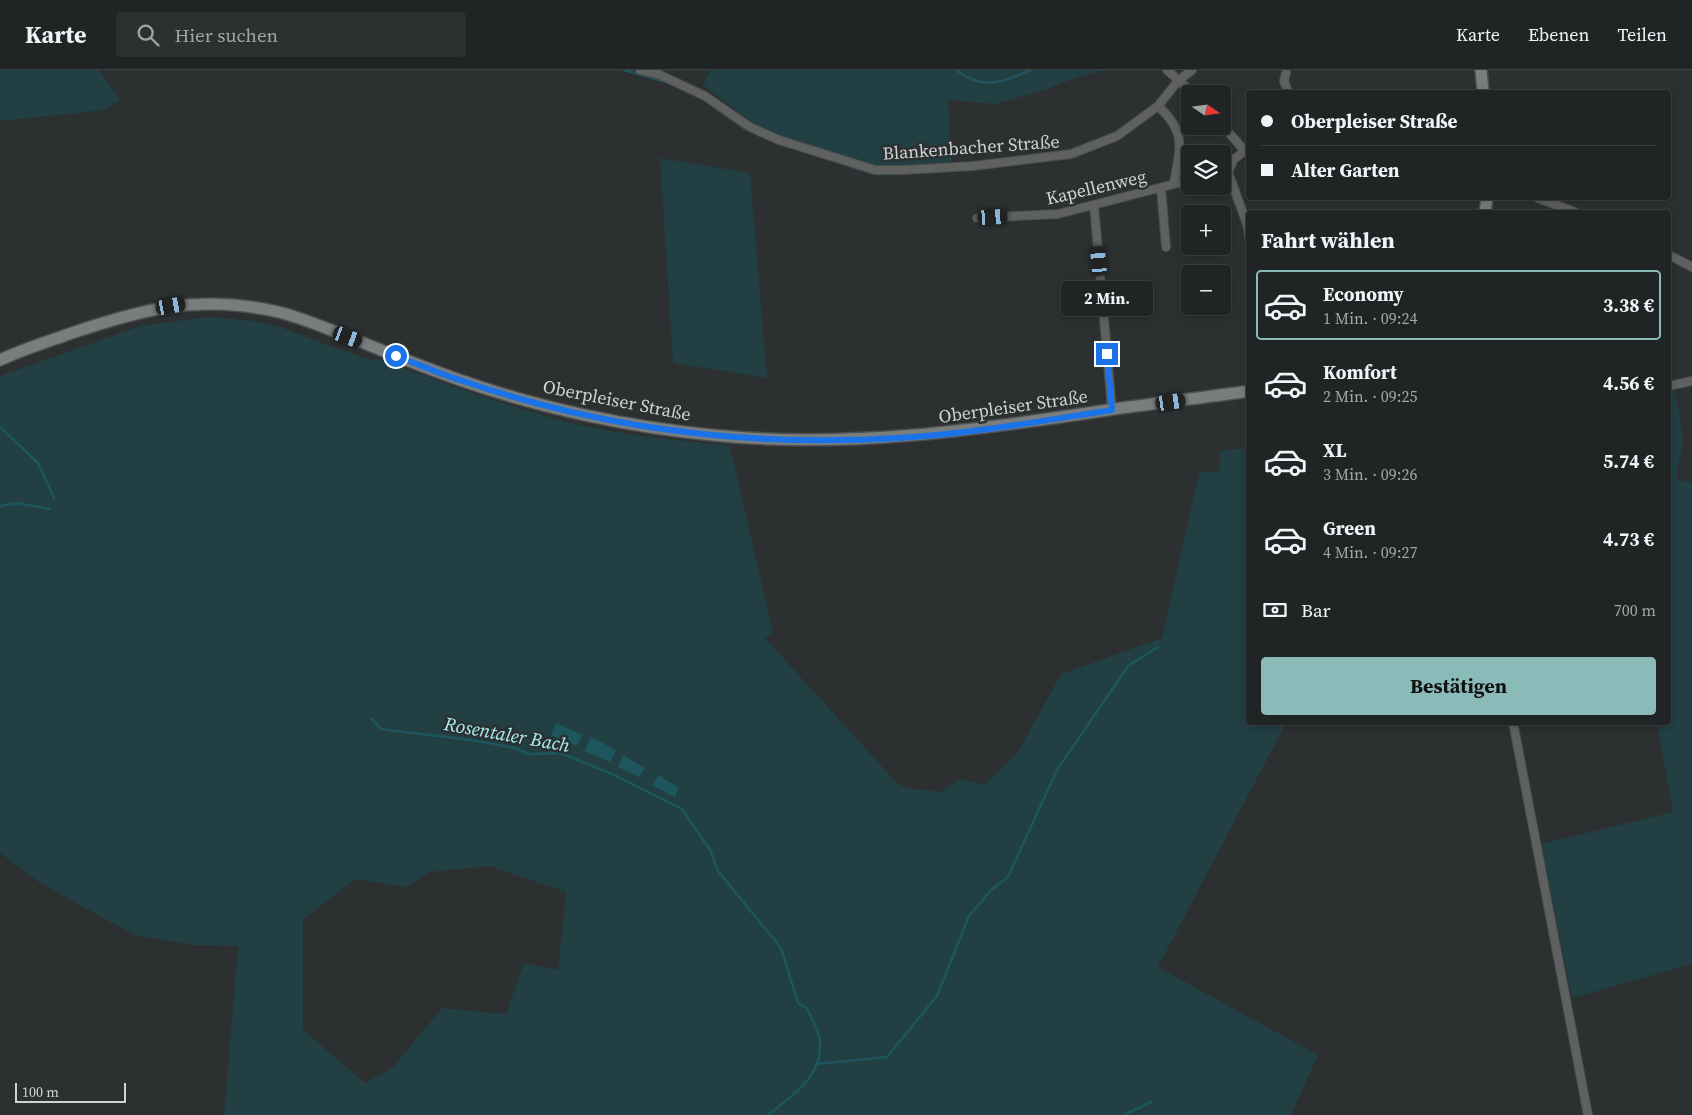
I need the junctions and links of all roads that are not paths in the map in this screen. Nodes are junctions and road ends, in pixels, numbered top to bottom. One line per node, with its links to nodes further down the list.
1 (640, 70): 10 (street, Blankenbacher Straße)
2 (1167, 70): 6 (street)
3 (1192, 70): 6 (street, Blankenbacher Straße)
4 (1481, 70): 9 (main road)
5 (1286, 73): 8 (street)
6 (1178, 81): 7 (street); 10 (street, Blankenbacher Straße)
7 (1183, 85)
8 (1287, 90)
9 (1483, 90)
10 (1158, 106): 15 (street)
11 (1231, 134): 12 (street)
12 (1246, 149): 13 (street)
13 (1231, 163)
14 (1181, 182): 15 (street, Kapellenweg)
15 (1174, 183): 17 (street, Kapellenweg)
16 (1231, 186): 22 (street)
17 (1161, 188): 19 (street, Kapellenweg); 23 (street, Kapellenweg)
18 (1543, 200): 20 (street)
19 (1094, 205): 21 (street, Kapellenweg); 30 (street)
20 (1570, 210)
21 (976, 218)
22 (1246, 222)
23 (1166, 247)
24 (1671, 257): 25 (street)
25 (1692, 267)
26 (0, 360): 30 (main road, Oberpleiser Straße)
27 (1692, 381): 28 (street)
28 (1671, 386)
29 (1246, 391): 30 (main road, Oberpleiser Straße)
30 (1112, 410)
31 (1514, 725): 32 (street)
32 (1588, 1115)

